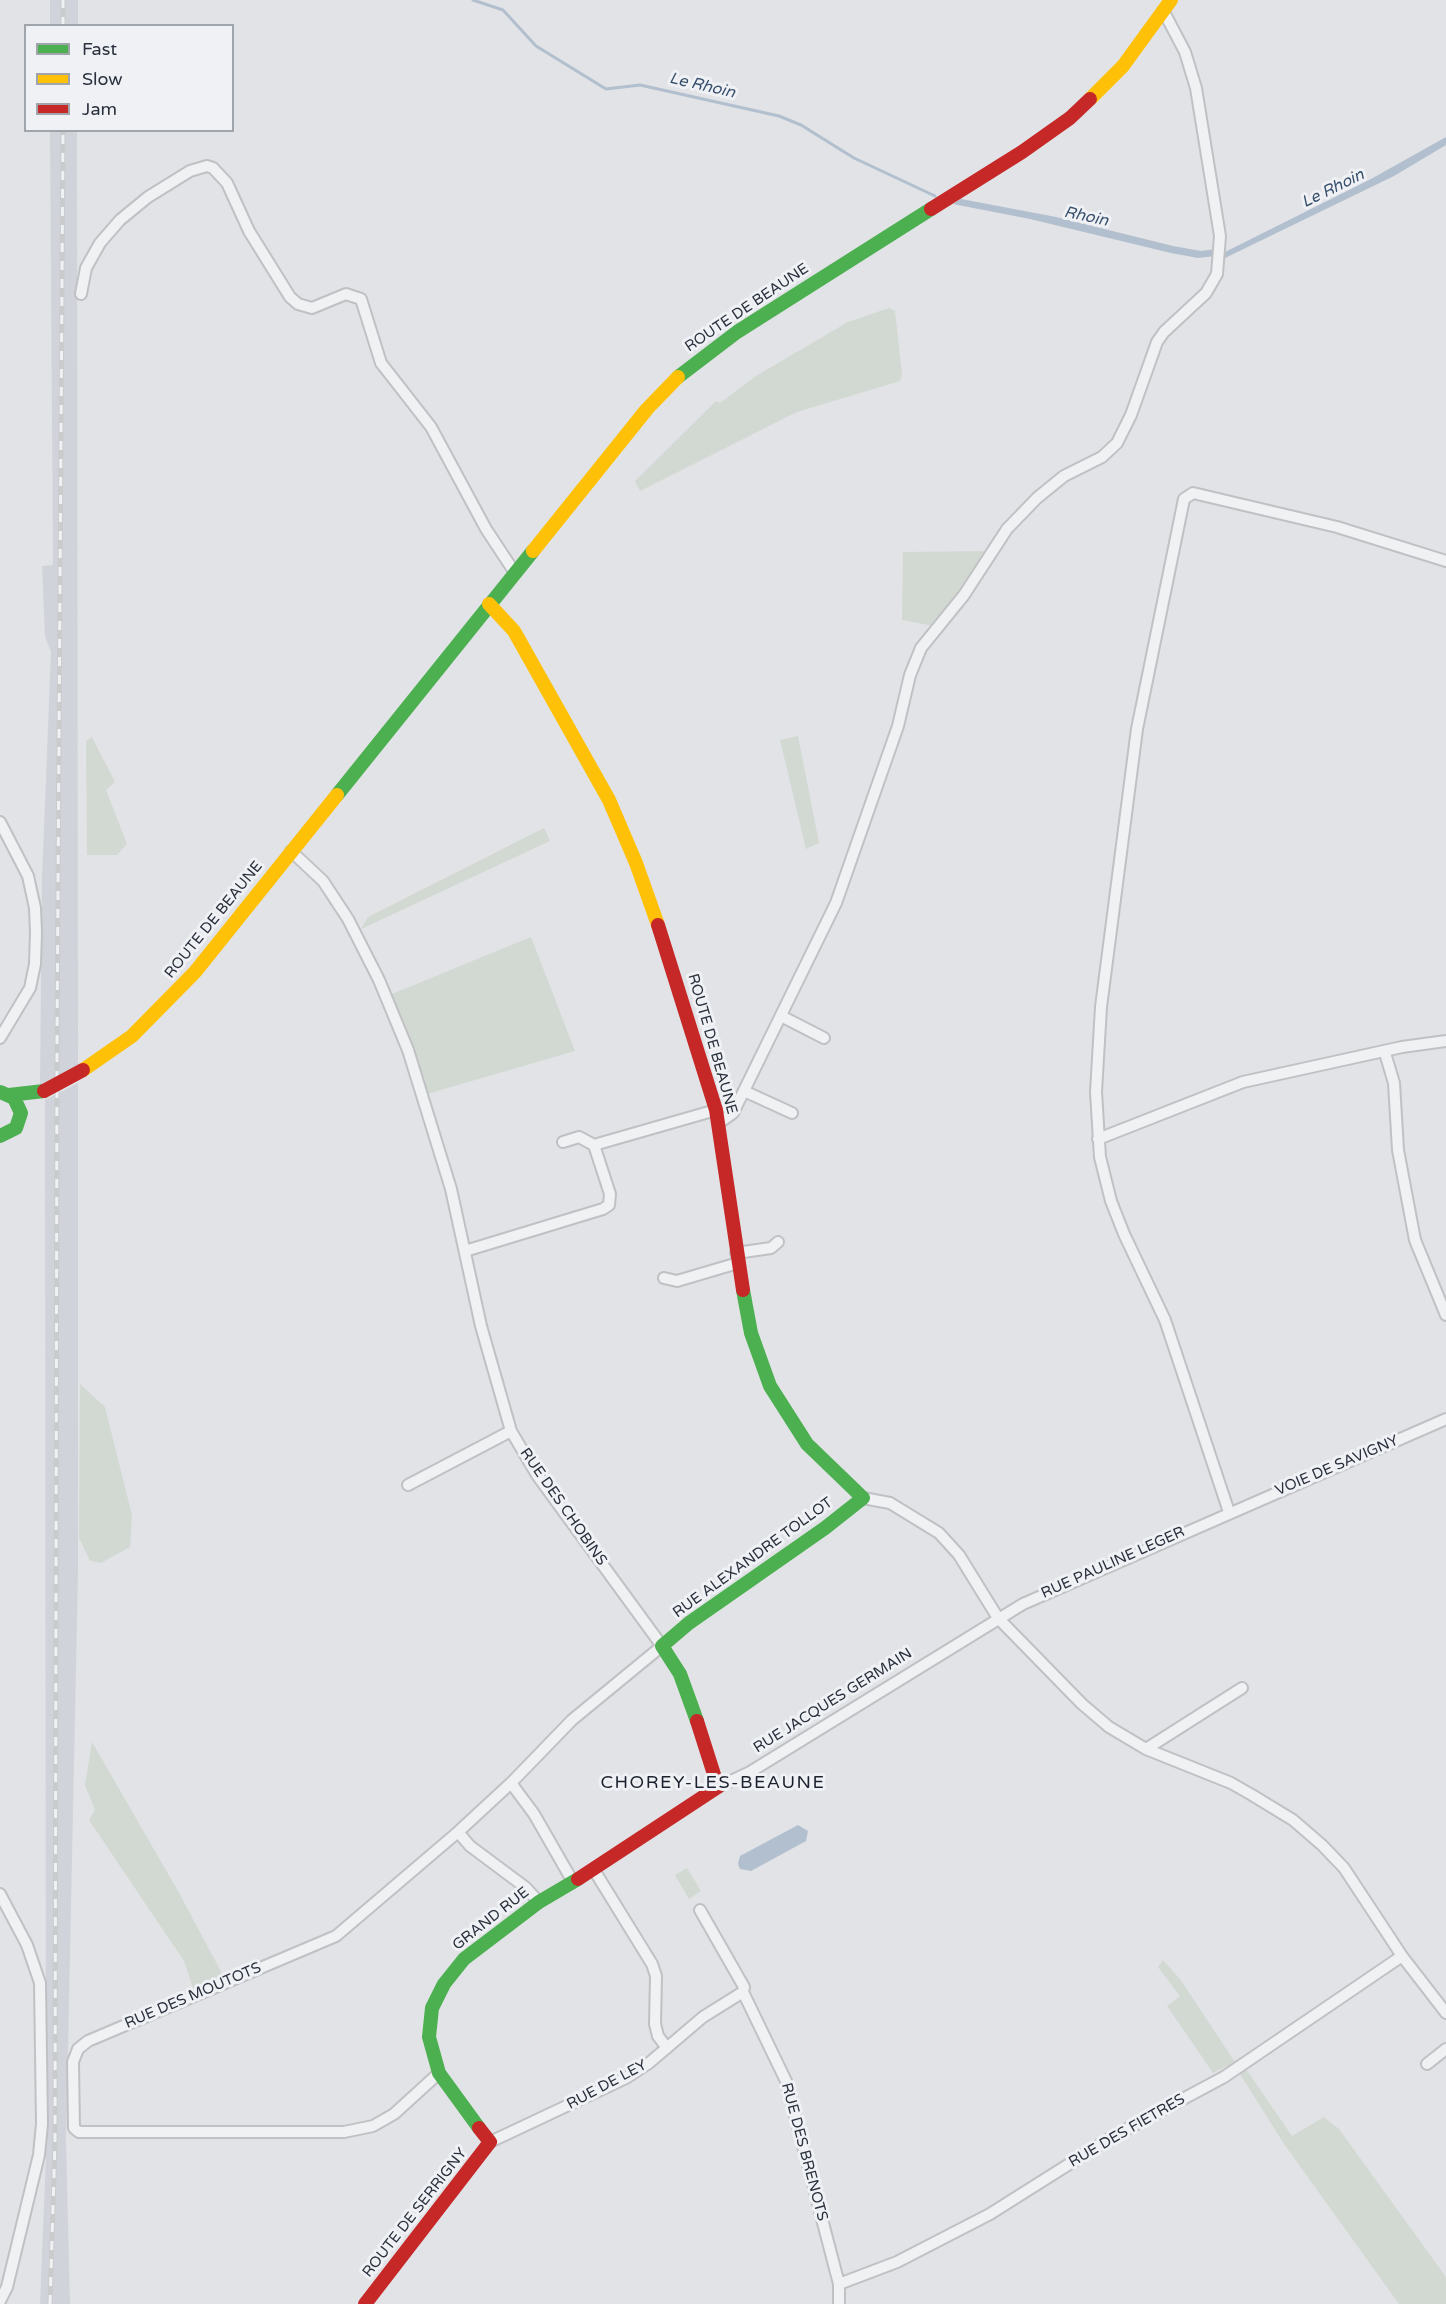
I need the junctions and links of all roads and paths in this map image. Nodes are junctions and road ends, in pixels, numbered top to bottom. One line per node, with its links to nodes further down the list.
1 (1167, 6): 4 (street, ROUTE DE BEAUNE); 8 (street)
2 (81, 294): 4 (street)
3 (1446, 561): 20 (street)
4 (515, 573): 5 (street, ROUTE DE BEAUNE)
5 (489, 604): 7 (street, ROUTE DE BEAUNE); 18 (street, ROUTE DE BEAUNE)
6 (2, 830): 9 (street)
7 (291, 851): 14 (street, ROUTE DE BEAUNE, bridge); 24 (street, RUE DES CHOBINS)
8 (781, 1016): 10 (street); 13 (street)
9 (0, 1038)
10 (824, 1038)
11 (1446, 1041): 12 (street)
12 (1384, 1053): 20 (street); 27 (street)
13 (744, 1090): 17 (street); 18 (street)
14 (44, 1091): 15 (street); 16 (street)
15 (3, 1092): 16 (street)
16 (21, 1113): 19 (street)
17 (792, 1113)
18 (717, 1116): 22 (street); 25 (street, ROUTE DE BEAUNE)
19 (0, 1136)
20 (1098, 1139): 32 (street)
21 (563, 1142): 22 (street)
22 (594, 1145): 24 (street)
23 (778, 1242): 25 (street)
24 (465, 1251): 29 (street, RUE DES CHOBINS)
25 (737, 1258): 26 (street); 31 (street, ROUTE DE BEAUNE)
26 (664, 1278)
27 (1446, 1315)
28 (1446, 1419): 32 (street, VOIE DE SAVIGNY)
29 (511, 1431): 30 (street); 34 (street, RUE DES CHOBINS)
30 (408, 1485)
31 (863, 1498): 33 (street); 34 (street, RUE ALEXANDRE TOLLOT)
32 (1229, 1512): 33 (street, RUE PAULINE LEGER)
33 (998, 1617): 36 (street); 38 (street, RUE JACQUES GERMAIN)
34 (662, 1646): 37 (street, RUE DES MOUTOTS); 38 (street)
35 (1242, 1688): 36 (street)
36 (1146, 1749): 46 (street)
37 (511, 1783): 40 (street, RUE DES MOUTOTS); 42 (street)
38 (718, 1787): 39 (street, RUE JACQUES GERMAIN)
39 (685, 1810): 41 (street, GRAND RUE)
40 (458, 1832): 44 (street); 52 (street, RUE DES MOUTOTS)
41 (594, 1870): 42 (street, GRAND RUE); 49 (street)
42 (573, 1882): 44 (street, GRAND RUE)
43 (0, 1894): 55 (street)
44 (539, 1902): 52 (street, GRAND RUE)
45 (700, 1910): 47 (street, RUE DES BRENOTS)
46 (1402, 1956): 48 (street); 54 (street, RUE DES FIETRES)
47 (743, 1992): 49 (street, RUE DE LEY); 54 (street, RUE DES BRENOTS)
48 (1446, 2013)
49 (667, 2048): 53 (street, RUE DE LEY)
50 (1446, 2049): 51 (street)
51 (1426, 2064)
52 (439, 2073): 53 (street, GRAND RUE)
53 (490, 2142): 56 (street, ROUTE DE SERRIGNY)
54 (839, 2284): 57 (street, RUE DES BRENOTS)
55 (0, 2301)
56 (365, 2304)
57 (839, 2304)

